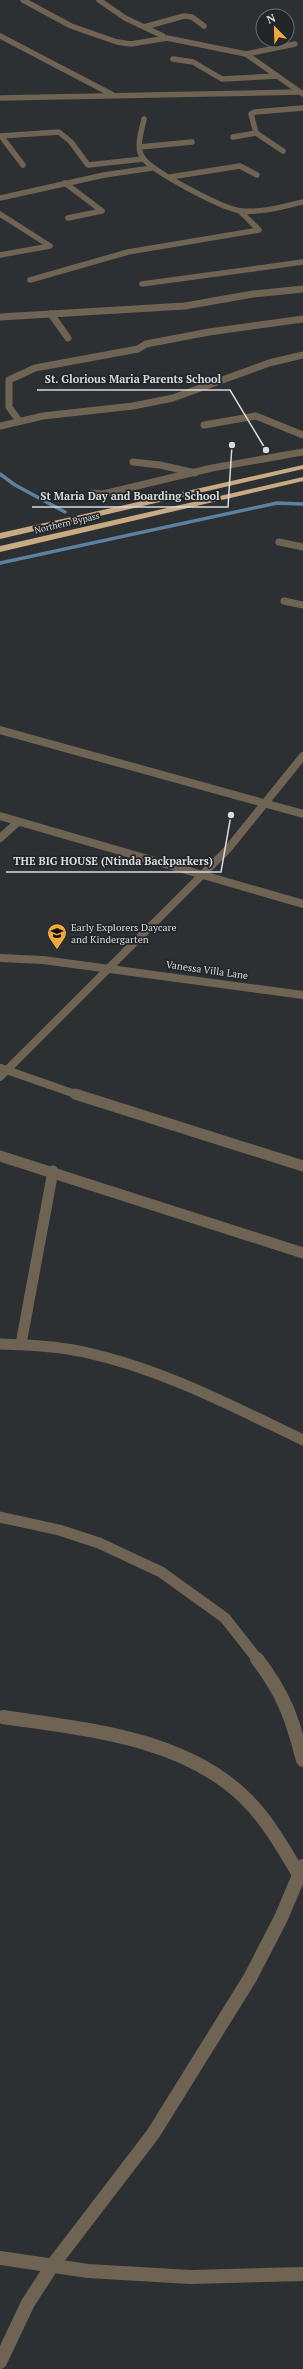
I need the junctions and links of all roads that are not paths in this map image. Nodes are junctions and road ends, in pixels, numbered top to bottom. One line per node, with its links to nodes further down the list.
1 (24, 0): 6 (street)
2 (99, 0): 4 (street)
3 (204, 26): 4 (street)
4 (144, 27): 6 (street)
5 (0, 36): 12 (street)
6 (163, 38): 8 (street)
7 (275, 48): 8 (street)
8 (246, 54): 10 (street)
9 (173, 59): 10 (street)
10 (278, 76): 11 (street)
11 (302, 93): 12 (street)
12 (115, 95): 13 (street)
13 (0, 98)
14 (303, 108): 16 (street)
15 (144, 119): 20 (street)
16 (256, 133): 18 (street); 21 (street)
17 (1, 136): 22 (street); 23 (street)
18 (233, 136)
19 (192, 142): 20 (street)
20 (140, 147): 22 (street)
21 (283, 150)
22 (143, 159): 24 (street)
23 (23, 165)
24 (152, 168): 26 (street); 27 (street)
25 (257, 175): 26 (street)
26 (170, 177): 30 (street)
27 (64, 183): 28 (street); 32 (street)
28 (0, 198)
29 (303, 202): 30 (street)
30 (240, 211): 35 (street)
31 (0, 214): 33 (street)
32 (68, 218)
33 (0, 256)
34 (303, 262): 36 (street)
35 (30, 280)
36 (142, 284)
37 (303, 289): 38 (street)
38 (51, 314): 39 (street); 41 (street)
39 (0, 317)
40 (303, 319): 43 (street)
41 (68, 338)
42 (303, 355): 43 (street)
43 (19, 421): 45 (street)
44 (204, 425): 46 (street)
45 (0, 426)
46 (303, 435)
47 (303, 452): 50 (street)
48 (133, 462): 50 (street)
49 (303, 467): 53 (highway, Northern Bypass)
50 (197, 474): 52 (street)
51 (303, 479): 56 (highway, Northern Bypass)
52 (92, 493)
53 (0, 536)
54 (279, 542): 55 (street)
55 (303, 547)
56 (0, 549)
57 (284, 601): 58 (street)
58 (303, 605)
59 (0, 730): 61 (street)
60 (303, 756): 61 (street)
61 (266, 804): 62 (street); 66 (street)
62 (303, 814)
63 (0, 816): 64 (street)
64 (18, 822): 65 (street); 66 (street)
65 (0, 838)
66 (200, 876): 67 (street); 69 (street)
67 (303, 904)
68 (0, 958): 69 (street, Vanessa Villa Lane)
69 (108, 968): 70 (street, Vanessa Villa Lane); 71 (street)
70 (303, 995)
71 (2, 1071): 73 (street)
72 (0, 1156): 74 (street)
73 (303, 1166)
74 (54, 1171): 75 (street); 77 (street)
75 (303, 1253)
76 (0, 1344): 77 (street)
77 (22, 1344): 78 (street)
78 (303, 1440)
79 (0, 1517): 81 (street)
80 (3, 1717): 82 (street)
81 (303, 1760)
82 (301, 1869): 84 (street)
83 (0, 2258): 84 (street)
84 (52, 2266): 85 (street); 86 (street)
85 (303, 2274)
86 (0, 2362)

